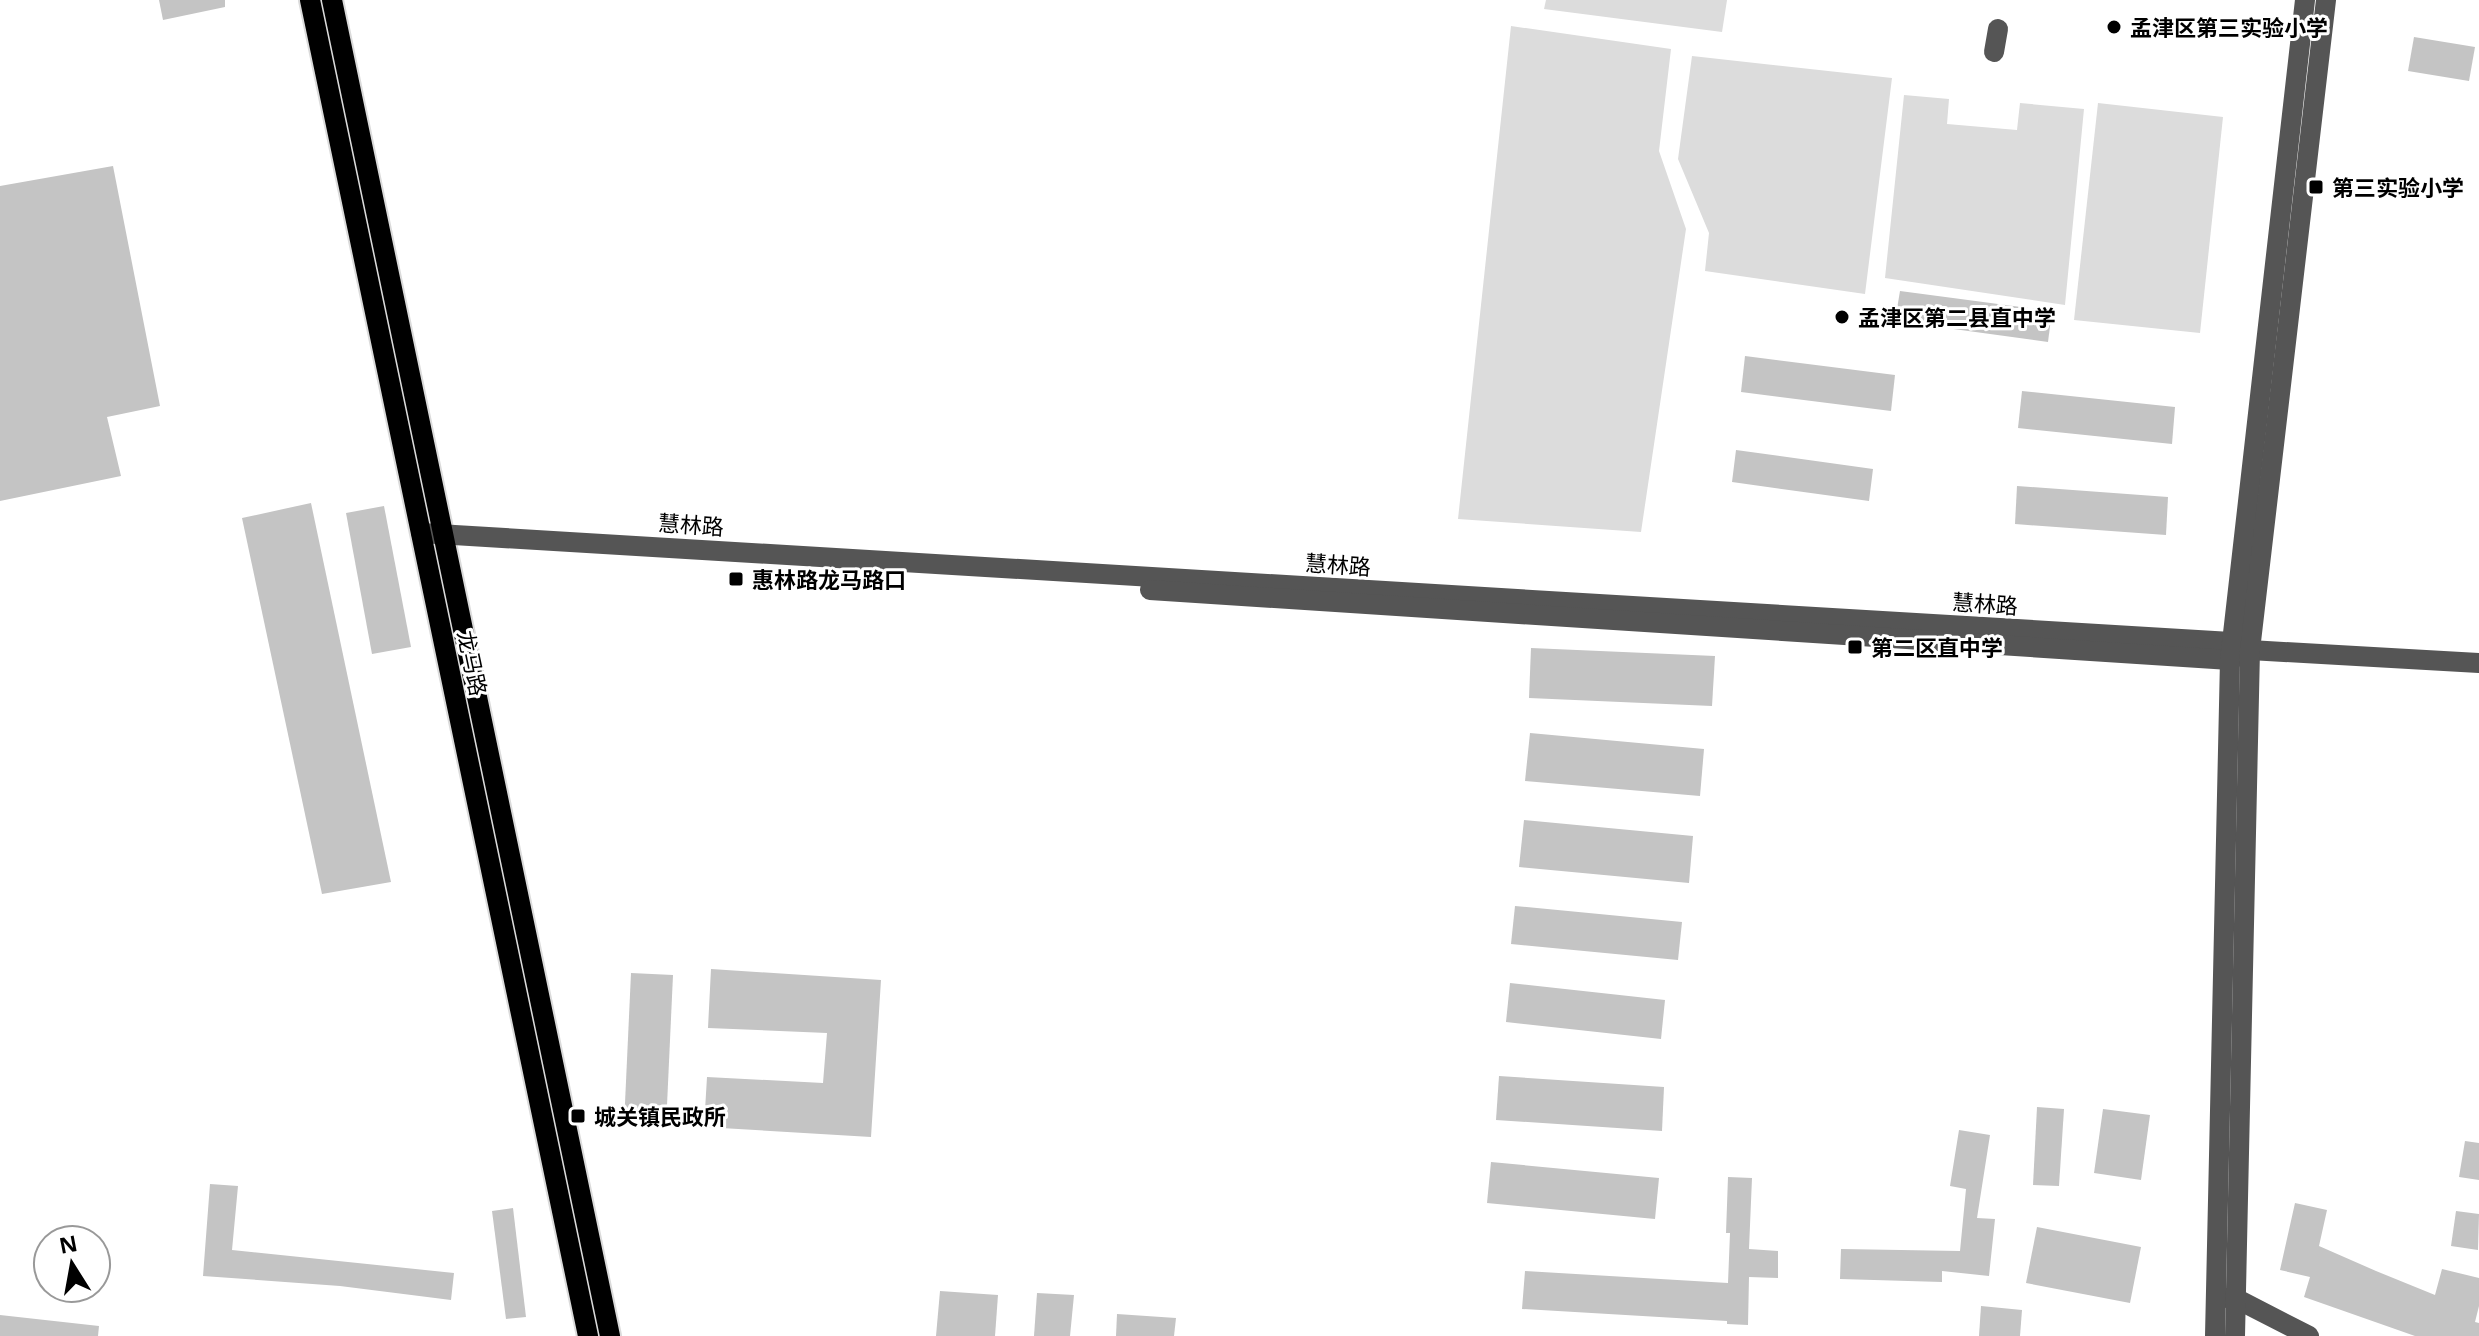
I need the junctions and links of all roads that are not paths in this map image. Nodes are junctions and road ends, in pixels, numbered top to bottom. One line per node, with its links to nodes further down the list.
1 (310, 0): 8 (main road, 龙马路)
2 (332, 0): 7 (main road, 龙马路)
3 (2305, 0): 9 (street)
4 (2326, 0): 9 (street)
5 (1998, 29): 6 (street)
6 (1994, 52)
7 (444, 539): 8 (street, 慧林路); 9 (street, 慧林路); 13 (main road, 龙马路)
8 (423, 541): 12 (main road, 龙马路)
9 (2237, 651): 10 (street, 慧林路); 11 (street)
10 (2479, 663)
11 (2225, 1298): 14 (street); 15 (street); 16 (street)
12 (588, 1336)
13 (610, 1336)
14 (2215, 1336)
15 (2235, 1336)
16 (2309, 1336)

